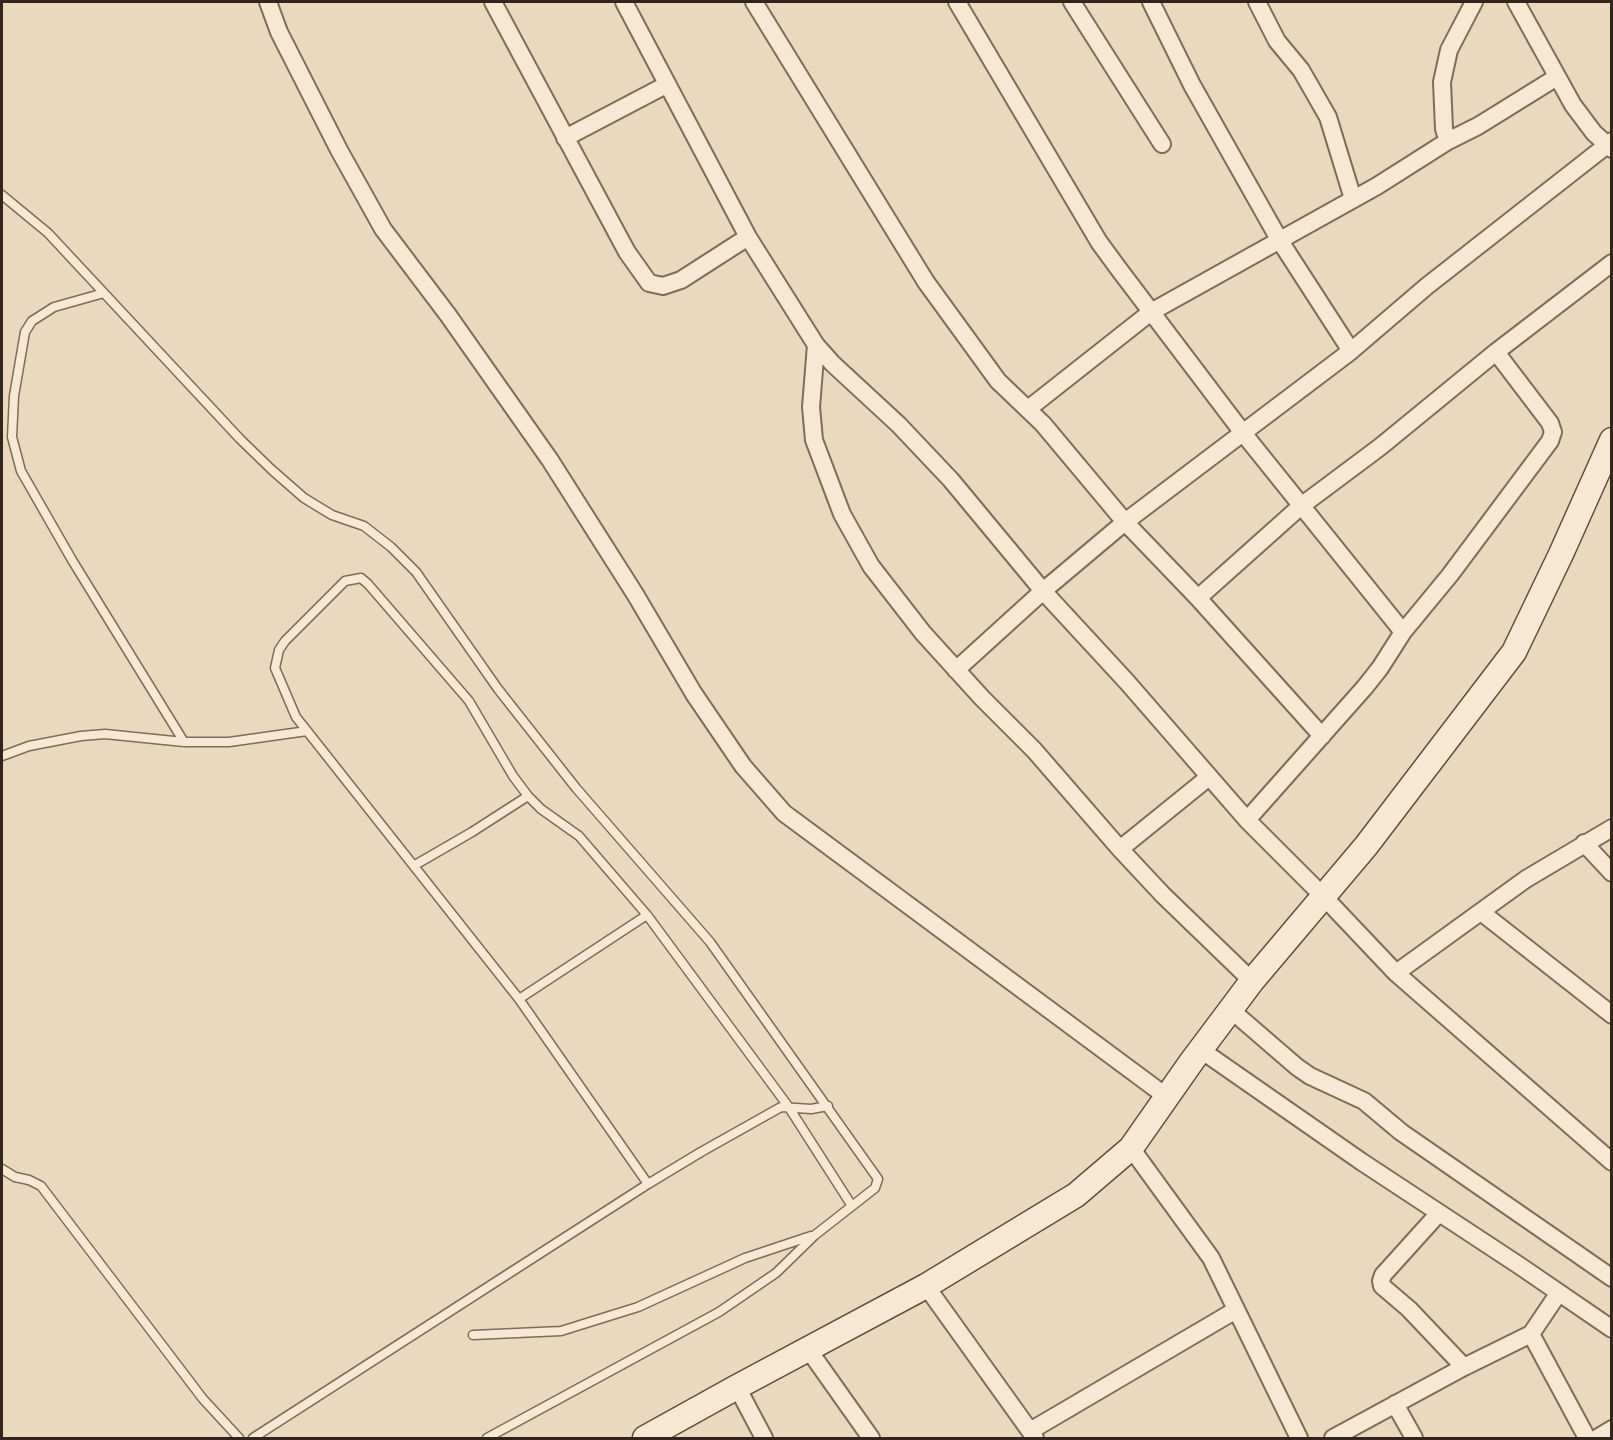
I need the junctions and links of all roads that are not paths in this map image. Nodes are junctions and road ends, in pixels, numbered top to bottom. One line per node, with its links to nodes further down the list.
1 (268, 2): 56 (street)
2 (493, 2): 13 (street)
3 (624, 2): 12 (street)
4 (754, 2): 27 (street)
5 (960, 2): 23 (street)
6 (1072, 2): 15 (street)
7 (1151, 2): 20 (street)
8 (1257, 2): 18 (street)
9 (1474, 2): 14 (street)
10 (1516, 2): 11 (street)
11 (1557, 76): 14 (street); 16 (street)
12 (666, 85): 13 (street); 19 (street)
13 (565, 138): 19 (street)
14 (1448, 141): 18 (street)
15 (1162, 144)
16 (1610, 145): 25 (street)
17 (2, 195): 22 (lane)
18 (1353, 199): 20 (street)
19 (748, 237): 24 (street)
20 (1280, 241): 23 (street); 25 (street)
21 (1611, 262): 26 (street)
22 (104, 293): 38 (lane); 58 (lane)
23 (1151, 312): 27 (street); 28 (street)
24 (816, 345): 32 (street); 35 (street)
25 (1351, 351): 28 (street)
26 (1496, 352): 30 (street); 34 (street)
27 (1028, 409): 31 (street)
28 (1243, 434): 30 (street); 31 (street)
29 (1611, 440): 48 (street)
30 (1301, 506): 33 (street); 34 (street)
31 (1125, 522): 32 (street); 33 (street)
32 (1043, 591): 35 (street); 40 (street)
33 (1198, 598): 37 (street)
34 (1403, 632): 37 (street)
35 (956, 670): 45 (street)
36 (307, 730): 38 (lane); 41 (lane); 46 (lane)
37 (1322, 736): 42 (street)
38 (184, 742): 39 (lane)
39 (2, 756)
40 (1209, 777): 42 (street); 45 (street)
41 (528, 796): 46 (lane); 50 (lane)
42 (1246, 820): 48 (street)
43 (1611, 828): 44 (street)
44 (1584, 843): 47 (street); 49 (street)
45 (1120, 849): 52 (street)
46 (415, 865): 53 (lane)
47 (1611, 873)
48 (1324, 897): 51 (street); 52 (street)
49 (1480, 912): 51 (street); 54 (street)
50 (647, 915): 53 (lane); 57 (lane)
51 (1396, 973): 60 (street)
52 (1252, 981): 55 (street)
53 (519, 999): 62 (lane)
54 (1611, 1015)
55 (1216, 1029): 56 (street); 64 (street); 66 (street)
56 (1167, 1097): 59 (street)
57 (788, 1106): 58 (lane); 62 (lane); 63 (lane)
58 (828, 1106): 63 (lane)
59 (1131, 1148): 67 (street); 69 (street)
60 (1611, 1162)
61 (2, 1169): 79 (lane)
62 (648, 1184): 80 (lane)
63 (852, 1206): 65 (lane)
64 (1439, 1214): 68 (street); 74 (street)
65 (815, 1235): 72 (lane); 81 (lane)
66 (1611, 1278)
67 (926, 1286): 73 (street); 78 (street)
68 (1558, 1294): 70 (street); 71 (street)
69 (1236, 1310): 78 (street); 85 (street)
70 (1611, 1329)
71 (1531, 1334): 74 (street); 88 (street)
72 (472, 1335)
73 (808, 1349): 75 (street); 84 (street)
74 (1464, 1367): 76 (street)
75 (737, 1387): 82 (street); 83 (street)
76 (1395, 1404): 86 (street); 87 (street)
77 (1611, 1429): 89 (street)
78 (1032, 1435)
79 (239, 1438)
80 (253, 1438)
81 (487, 1438)
82 (645, 1438)
83 (764, 1438)
84 (871, 1438)
85 (1299, 1438)
86 (1333, 1438)
87 (1414, 1438)
88 (1587, 1438)
89 (1597, 1438)

